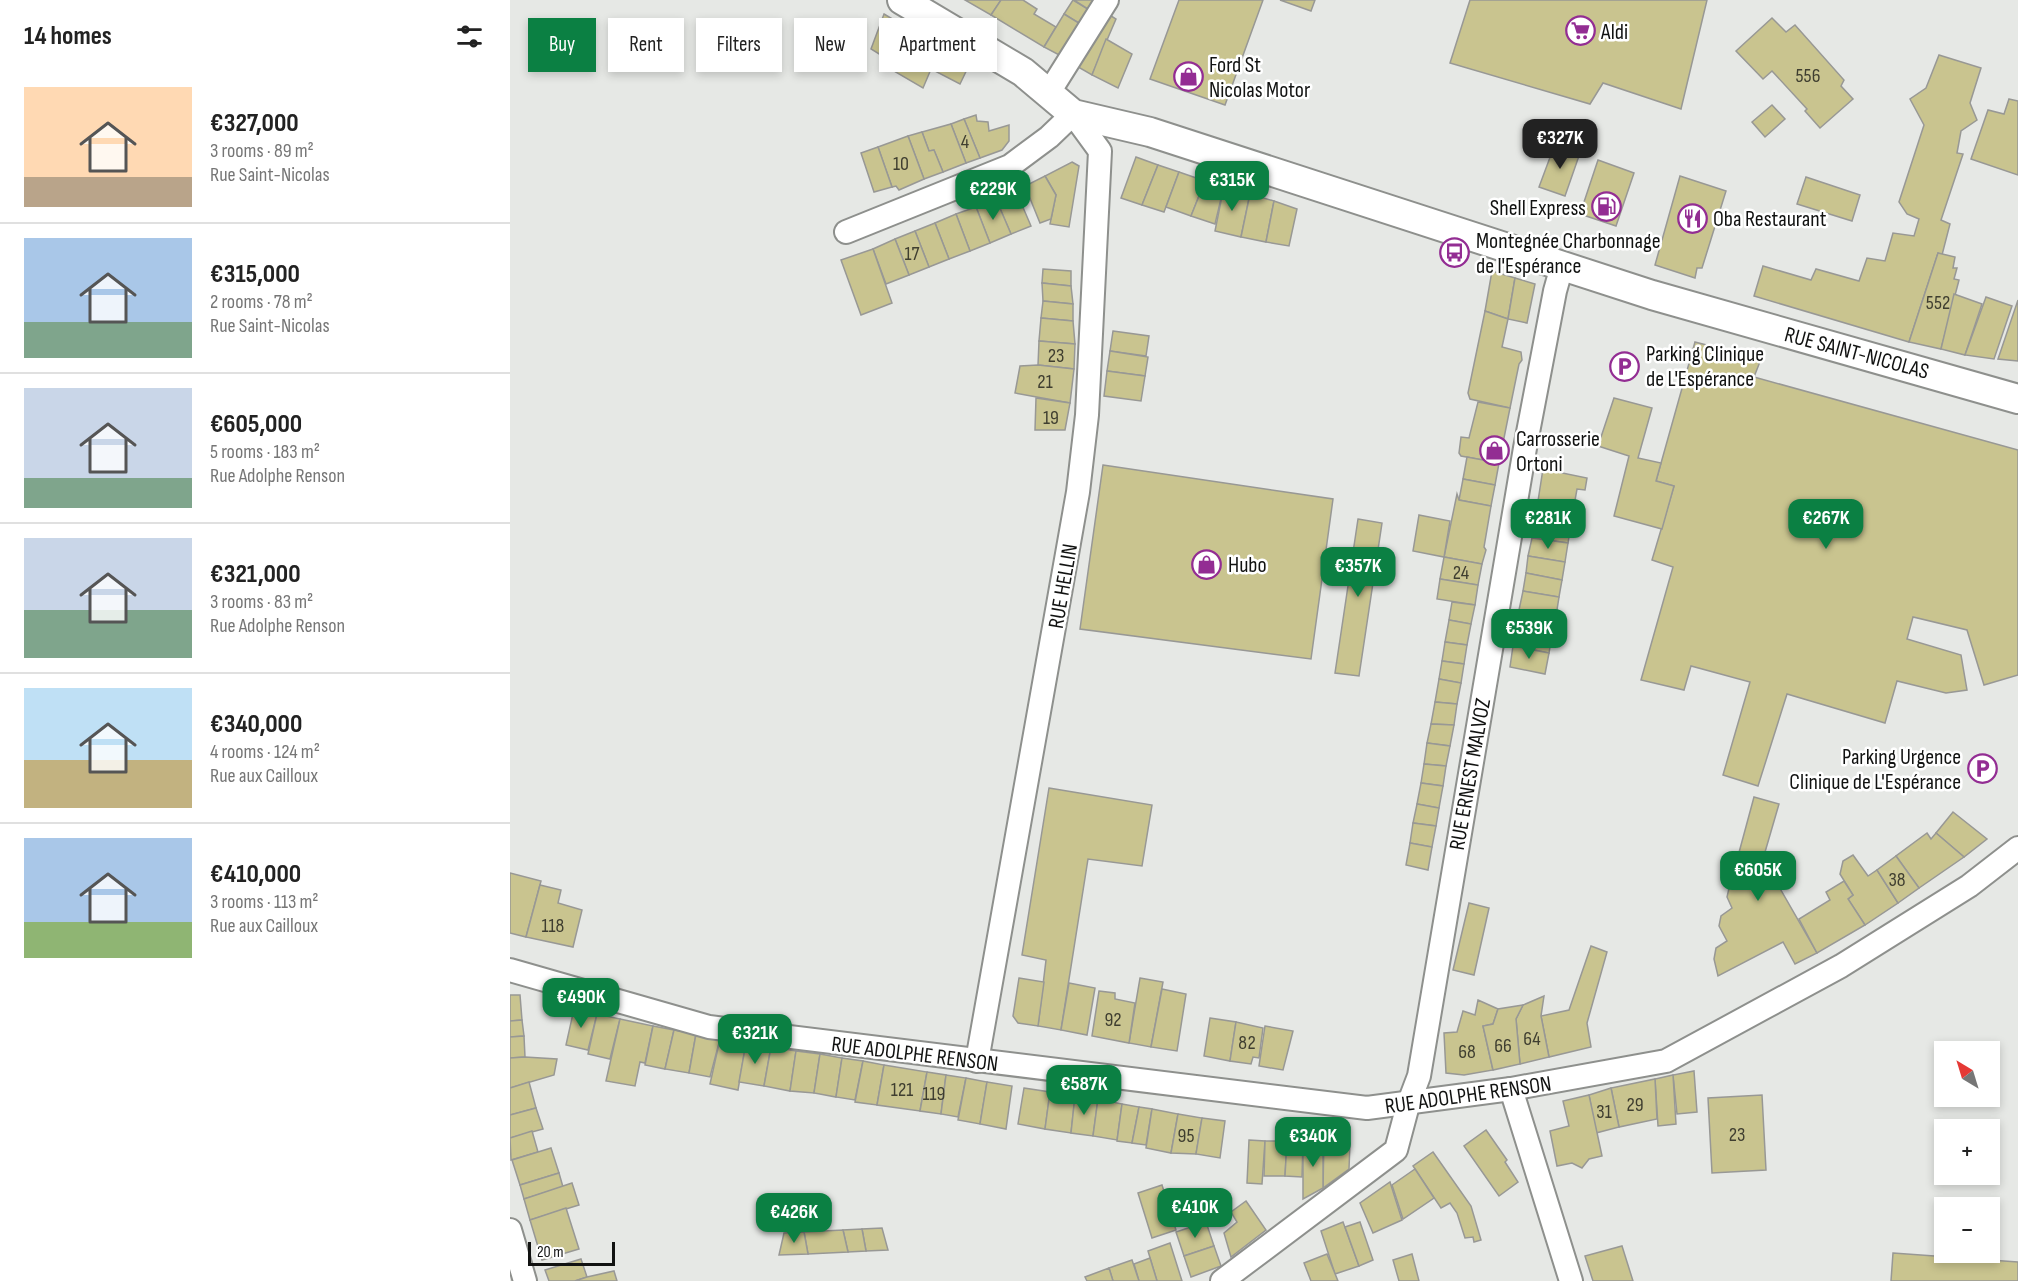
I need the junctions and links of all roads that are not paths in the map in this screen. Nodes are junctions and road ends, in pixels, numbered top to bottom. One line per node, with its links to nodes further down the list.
1 (902, 0): 3 (street, RUE SAINT-NICOLAS)
2 (1107, 0): 3 (street)
3 (1048, 94): 4 (street, RUE SAINT-NICOLAS)
4 (1073, 114): 5 (street); 6 (street, RUE SAINT-NICOLAS); 10 (street, RUE HELLIN)
5 (846, 232)
6 (1562, 266): 7 (street, RUE SAINT-NICOLAS); 12 (street, RUE ERNEST MALVOZ)
7 (2018, 399)
8 (2018, 849): 11 (street, RUE ADOLPHE RENSON)
9 (510, 970): 10 (street, RUE ADOLPHE RENSON)
10 (977, 1061): 12 (street, RUE ADOLPHE RENSON)
11 (1511, 1089): 12 (street, RUE ADOLPHE RENSON); 16 (street)
12 (1408, 1105): 15 (street, RUE ERNEST MALVOZ)
13 (510, 1230): 14 (street)
14 (525, 1281)
15 (1222, 1281)
16 (1571, 1281)

